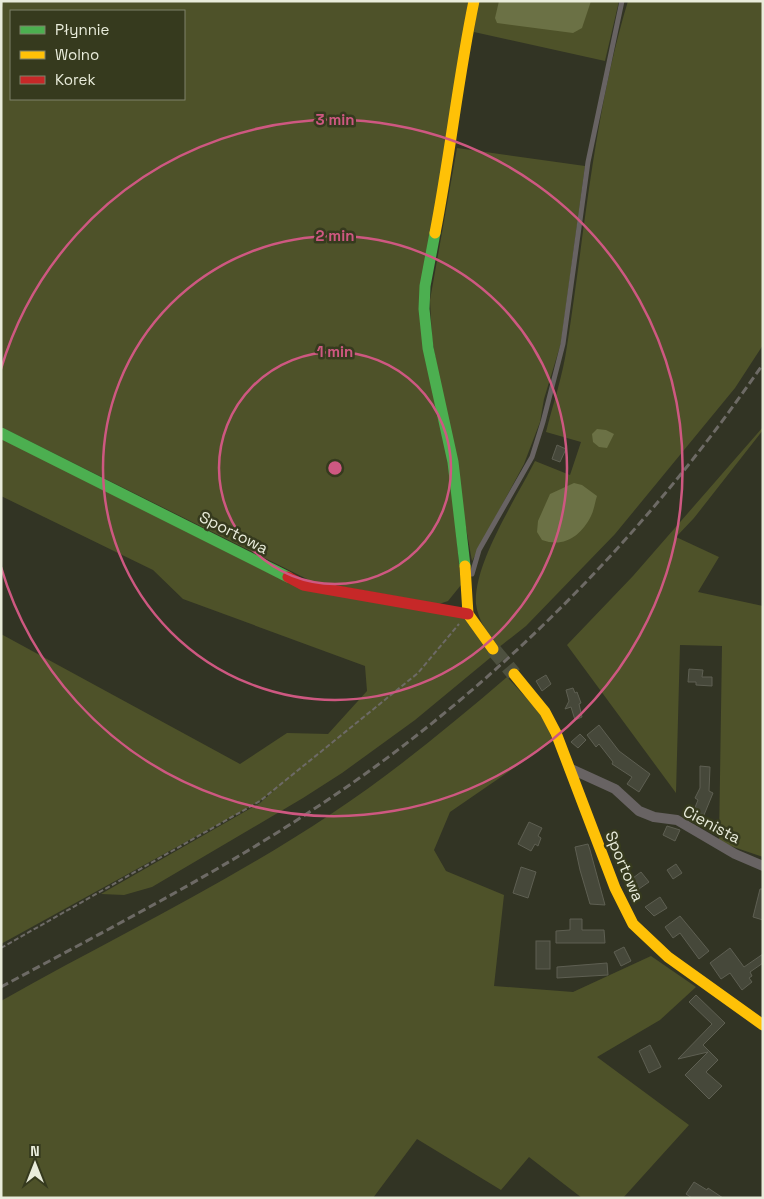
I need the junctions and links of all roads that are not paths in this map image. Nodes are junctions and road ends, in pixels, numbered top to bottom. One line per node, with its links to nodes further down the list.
1 (474, 1): 4 (street)
2 (622, 1): 4 (lane)
3 (1, 434): 5 (street, Sportowa)
4 (468, 587): 5 (street)
5 (468, 614): 6 (street)
6 (493, 650)
7 (514, 674): 8 (street, Sportowa)
8 (569, 768): 9 (street, Cienista); 10 (street, Sportowa)
9 (763, 866)
10 (763, 1025)

